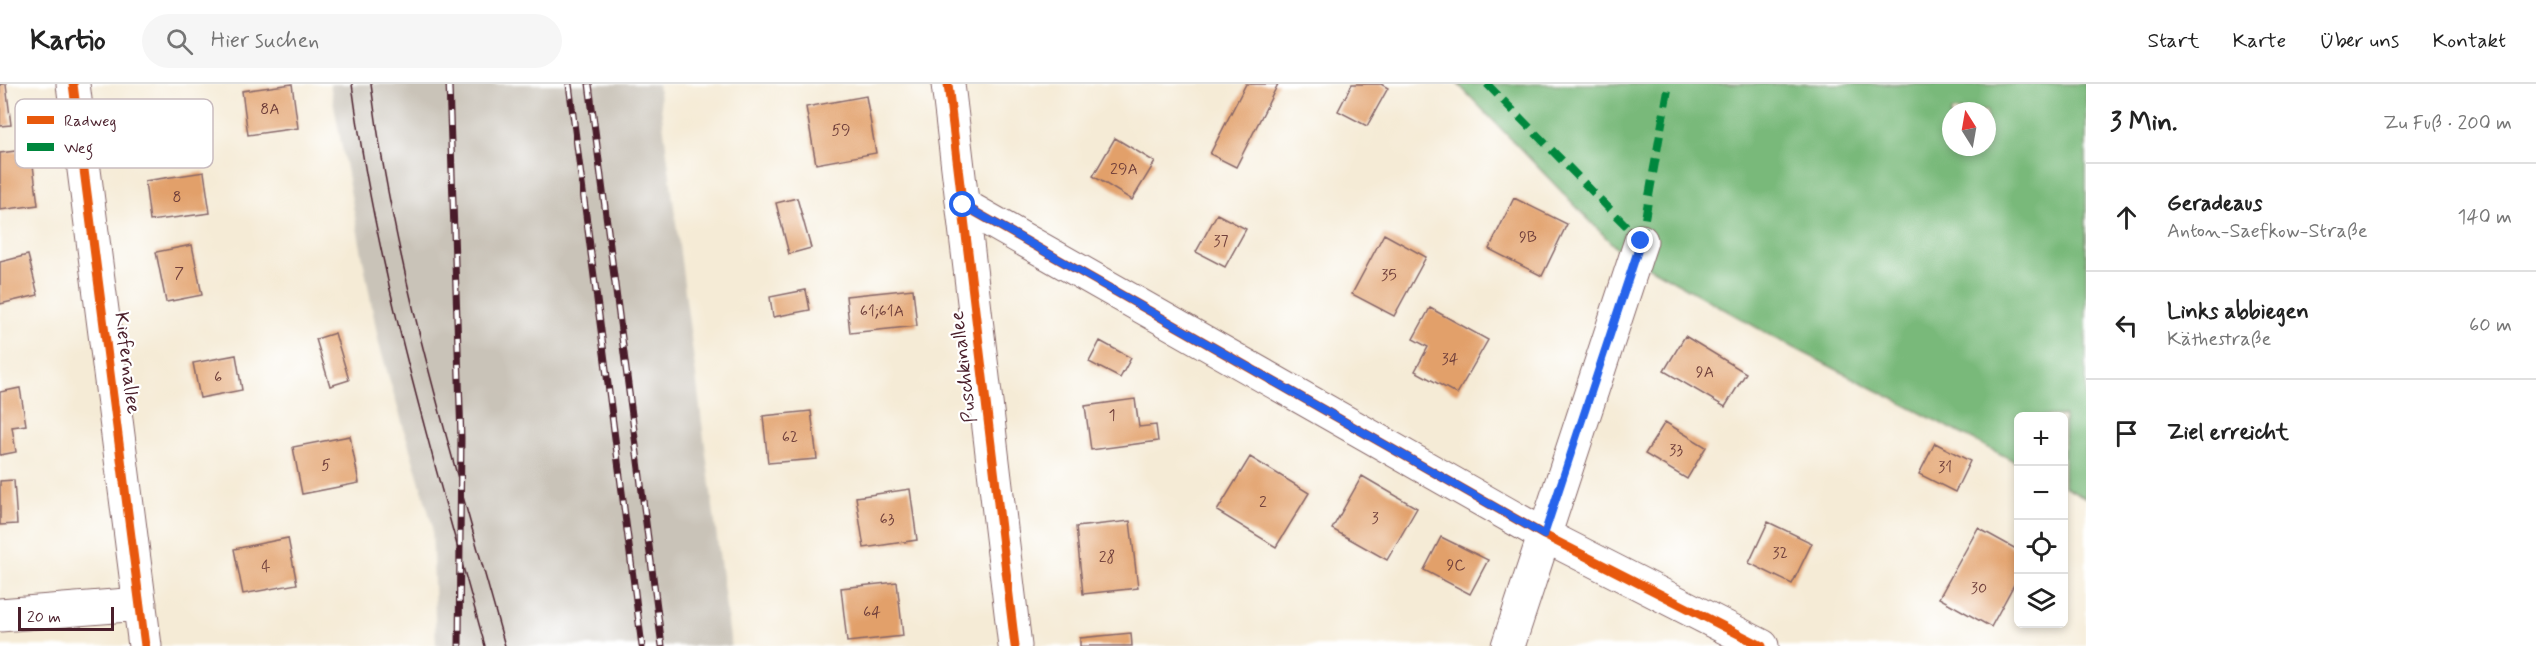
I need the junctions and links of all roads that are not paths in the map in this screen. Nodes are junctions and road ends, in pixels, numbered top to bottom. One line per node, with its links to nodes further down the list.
1 (73, 84): 3 (street, Kiefernallee)
2 (948, 84): 5 (street, Puschkinallee)
3 (75, 99)
4 (84, 168): 8 (street, Kiefernallee)
5 (963, 205): 7 (street); 11 (street, Puschkinallee)
6 (1641, 241): 7 (street)
7 (1544, 535): 12 (street); 13 (street)
8 (140, 604): 9 (street); 10 (street, Kiefernallee)
9 (0, 615)
10 (145, 646)
11 (1015, 646)
12 (1508, 646)
13 (1762, 646)

